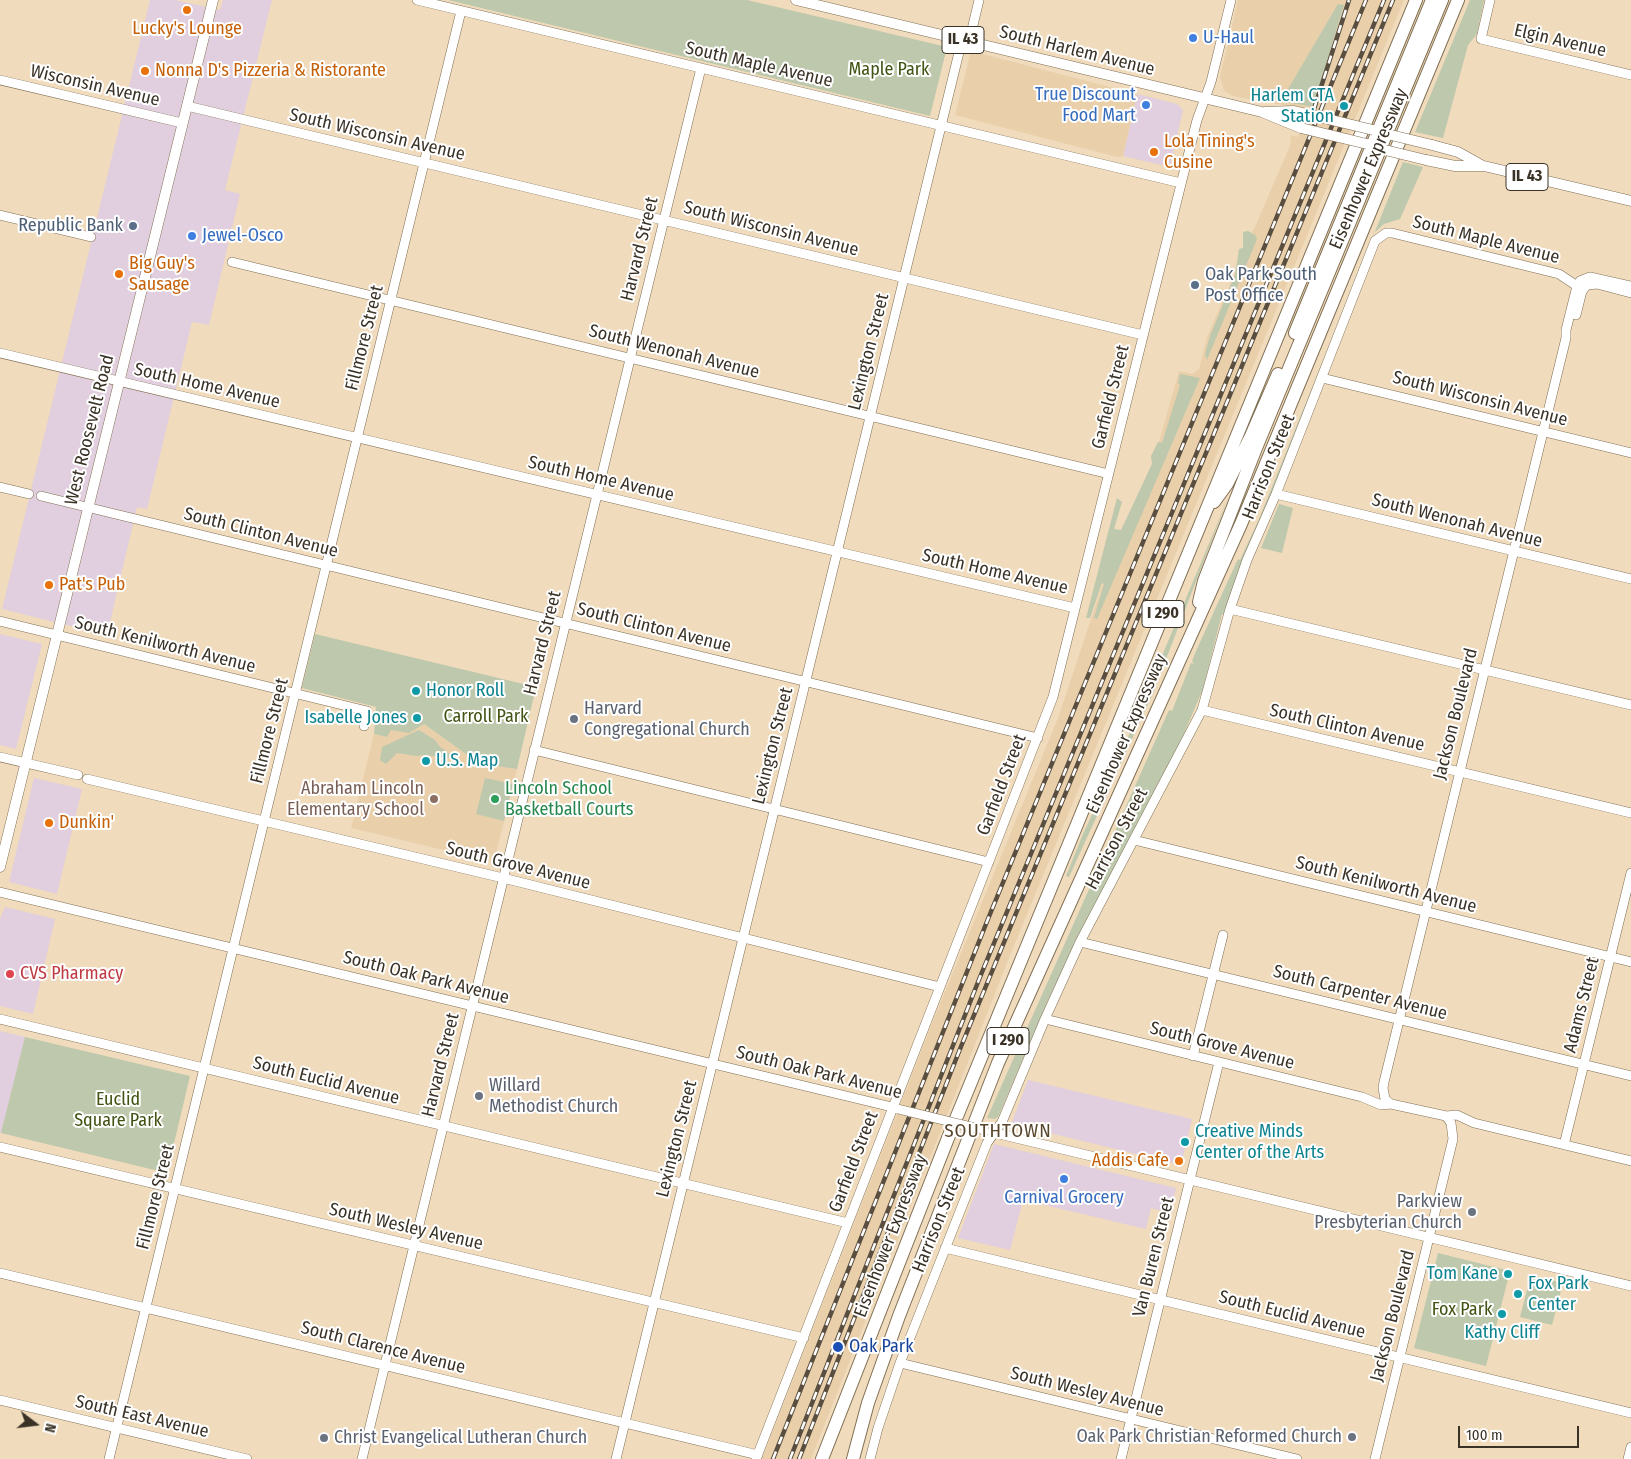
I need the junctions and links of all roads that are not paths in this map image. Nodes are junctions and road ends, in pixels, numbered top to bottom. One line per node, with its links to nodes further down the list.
1 (212, 0): 17 (main road, West Roosevelt Road)
2 (417, 0): 11 (street, South Maple Avenue)
3 (796, 0): 12 (main road, South Harlem Avenue / IL 43)
4 (979, 0): 12 (street, Lexington Street)
5 (1231, 0): 16 (street)
6 (1416, 0): 53 (highway, Eisenhower Expressway / I 290)
7 (1432, 0): 21 (highway)
8 (1442, 0): 21 (highway)
9 (1458, 0): 62 (highway, Eisenhower Expressway / I 290)
10 (1490, 0): 14 (street, Elgin Avenue)
11 (461, 11): 13 (street, South Maple Avenue); 23 (street, Fillmore Street)
12 (965, 41): 16 (main road, South Harlem Avenue / IL 43); 20 (street, Lexington Street)
13 (701, 68): 20 (street, South Maple Avenue); 28 (street, Harvard Street)
14 (1631, 75)
15 (0, 80): 19 (street, Wisconsin Avenue)
16 (1204, 98): 18 (main road, South Harlem Avenue / IL 43); 25 (street, Garfield Street)
17 (187, 106): 19 (main road, West Roosevelt Road); 23 (street, South Wisconsin Avenue)
18 (1262, 112): 21 (main road, South Harlem Avenue / IL 43, bridge); 22 (main road, South Harlem Avenue / IL 43, bridge)
19 (182, 123): 41 (main road, West Roosevelt Road)
20 (941, 124): 25 (street, South Maple Avenue); 32 (street, Lexington Street)
21 (1382, 132): 22 (highway); 24 (main road, South Harlem Avenue / IL 43, bridge)
22 (1376, 147): 24 (main road, South Harlem Avenue / IL 43, bridge); 53 (highway); 62 (highway)
23 (424, 163): 28 (street, South Wisconsin Avenue); 36 (street, Fillmore Street)
24 (1484, 166): 26 (main road, South Harlem Avenue / IL 43)
25 (1181, 184): 37 (street, Garfield Street)
26 (1631, 201)
27 (0, 215): 30 (street)
28 (664, 220): 32 (street, South Wisconsin Avenue); 39 (street, Harvard Street)
29 (1386, 233): 34 (street, South Maple Avenue); 40 (street, Harrison Street)
30 (91, 237)
31 (232, 262): 36 (street, South Wenonah Avenue)
32 (904, 278): 37 (street, South Wisconsin Avenue); 42 (street, Lexington Street)
33 (1631, 286): 34 (street)
34 (1579, 288): 35 (street); 43 (street, Jackson Boulevard)
35 (1631, 293)
36 (391, 300): 39 (street, South Wenonah Avenue); 44 (street, Fillmore Street)
37 (1143, 335): 46 (street, Garfield Street)
38 (0, 353): 41 (street, South Home Avenue)
39 (630, 358): 42 (street, South Wenonah Avenue); 50 (street, Harvard Street)
40 (1322, 378): 43 (street, South Wisconsin Avenue); 49 (street, Harrison Street)
41 (119, 382): 44 (street, South Home Avenue); 52 (main road, West Roosevelt Road)
42 (870, 416): 46 (street, South Wenonah Avenue); 55 (street, Lexington Street)
43 (1542, 431): 45 (street, South Wisconsin Avenue); 54 (street, Jackson Boulevard)
44 (358, 438): 50 (street, South Home Avenue); 56 (street, Fillmore Street)
45 (1631, 453)
46 (1109, 474): 58 (street, Garfield Street)
47 (0, 487): 48 (street)
48 (28, 494)
49 (1276, 494): 54 (street, South Wenonah Avenue); 59 (street, Harrison Street)
50 (596, 495): 55 (street, South Home Avenue); 61 (street, Harvard Street)
51 (41, 496): 52 (street, South Clinton Avenue)
52 (88, 508): 56 (street, South Clinton Avenue); 63 (main road, West Roosevelt Road)
53 (1203, 516): 140 (highway, Eisenhower Expressway / I 290)
54 (1513, 551): 57 (street, South Wenonah Avenue); 64 (street, Jackson Boulevard)
55 (837, 552): 58 (street, South Home Avenue); 65 (street, Lexington Street)
56 (327, 566): 61 (street, South Clinton Avenue); 66 (street, Fillmore Street)
57 (1631, 579)
58 (1075, 608): 70 (street, Garfield Street)
59 (1230, 609): 64 (street); 68 (street, Harrison Street)
60 (0, 621): 63 (street, South Kenilworth Avenue)
61 (565, 624): 65 (street, South Clinton Avenue); 71 (street, Harvard Street)
62 (1192, 634): 141 (highway, Eisenhower Expressway / I 290)
63 (57, 635): 66 (street, South Kenilworth Avenue); 73 (main road, West Roosevelt Road)
64 (1484, 670): 67 (street); 74 (street, Jackson Boulevard)
65 (806, 682): 70 (street, South Clinton Avenue); 77 (street, Lexington Street)
66 (296, 693): 69 (street, South Kenilworth Avenue); 79 (street, Fillmore Street)
67 (1631, 705)
68 (1202, 710): 74 (street, South Clinton Avenue); 80 (street, Harrison Street)
69 (364, 726)
70 (1038, 738): 81 (street, Garfield Street)
71 (534, 750): 77 (street); 84 (street, Harvard Street)
72 (0, 757): 73 (street)
73 (26, 763): 75 (street); 82 (main road, West Roosevelt Road)
74 (1459, 772): 78 (street, South Clinton Avenue); 86 (street, Jackson Boulevard)
75 (78, 775)
76 (88, 780): 79 (street, South Grove Avenue)
77 (775, 808): 81 (street); 88 (street, Lexington Street)
78 (1631, 813)
79 (264, 822): 84 (street, South Grove Avenue); 90 (street, Fillmore Street)
80 (1134, 840): 86 (street, South Kenilworth Avenue); 89 (street, Harrison Street)
81 (989, 862): 94 (street, Garfield Street)
82 (0, 867)
83 (1631, 873): 91 (street, Adams Street)
84 (503, 878): 88 (street, South Grove Avenue); 95 (street, Harvard Street)
85 (0, 892): 90 (street, South Oak Park Avenue)
86 (1425, 912): 91 (street, South Kenilworth Avenue); 98 (street, Jackson Boulevard)
87 (1223, 936): 93 (street)
88 (743, 938): 94 (street, South Grove Avenue); 101 (street, Lexington Street)
89 (1080, 942): 93 (street, South Carpenter Avenue); 97 (street, Harrison Street)
90 (234, 948): 95 (street, South Oak Park Avenue); 103 (street, Fillmore Street)
91 (1610, 957): 92 (street, South Kenilworth Avenue); 102 (street, Adams Street)
92 (1631, 962)
93 (1213, 974): 98 (street, South Carpenter Avenue); 99 (street)
94 (940, 987): 106 (street, Garfield Street)
95 (472, 1006): 101 (street, South Oak Park Avenue); 108 (street, Harvard Street)
96 (0, 1019): 103 (street, South Euclid Avenue)
97 (1045, 1019): 99 (street, South Grove Avenue); 109 (street, Harrison Street)
98 (1399, 1020): 102 (street, South Carpenter Avenue); 105 (street, Jackson Boulevard)
99 (1193, 1056): 100 (street, South Grove Avenue)
100 (1218, 1062): 105 (street, South Grove Avenue); 113 (street, Van Buren Street)
101 (712, 1064): 106 (street, South Oak Park Avenue); 114 (street, Lexington Street)
102 (1584, 1064): 104 (street, South Carpenter Avenue); 110 (street, Adams Street)
103 (204, 1068): 108 (street, South Euclid Avenue); 115 (street, Fillmore Street)
104 (1631, 1076)
105 (1388, 1101): 107 (street, South Grove Avenue)
106 (895, 1108): 109 (street, South Oak Park Avenue, bridge); 116 (street, Garfield Street)
107 (1449, 1120): 110 (street, South Grove Avenue); 117 (street, Jackson Boulevard)
108 (443, 1126): 114 (street, South Euclid Avenue); 118 (street, Harvard Street)
109 (995, 1133): 113 (street, South Oak Park Avenue); 119 (street, Harrison Street)
110 (1564, 1145): 112 (street, South Grove Avenue)
111 (0, 1147): 115 (street, South Wesley Avenue)
112 (1631, 1161)
113 (1190, 1180): 117 (street, South Oak Park Avenue); 122 (street, Van Buren Street)
114 (683, 1183): 116 (street, South Euclid Avenue); 123 (street, Lexington Street)
115 (174, 1189): 118 (street, South Wesley Avenue); 124 (street, Fillmore Street)
116 (848, 1223): 125 (street, Garfield Street)
117 (1429, 1237): 121 (street, South Oak Park Avenue); 126 (street, Jackson Boulevard)
118 (414, 1246): 123 (street, South Wesley Avenue); 128 (street, Harvard Street)
119 (945, 1248): 122 (street, South Euclid Avenue); 127 (street, Harrison Street)
120 (0, 1273): 124 (street, South Clarence Avenue)
121 (1631, 1286)
122 (1160, 1300): 126 (street, South Euclid Avenue); 131 (street, Van Buren Street)
123 (654, 1303): 125 (street, South Wesley Avenue); 132 (street, Lexington Street)
124 (145, 1308): 128 (street, South Clarence Avenue); 133 (street, Fillmore Street)
125 (804, 1338): 135 (street, Garfield Street)
126 (1400, 1357): 130 (street, South Euclid Avenue); 145 (street, Jackson Boulevard)
127 (900, 1363): 131 (street, South Wesley Avenue); 142 (street, Harrison Street)
128 (385, 1366): 132 (street, South Clarence Avenue); 138 (street, Harvard Street)
129 (0, 1400): 133 (street, South East Avenue)
130 (1631, 1413)
131 (1131, 1419): 143 (street, Van Buren Street); 144 (street, South Wesley Avenue)
132 (625, 1423): 135 (street, South Clarence Avenue); 139 (street, Lexington Street)
133 (116, 1428): 136 (street, Fillmore Street); 137 (street, South East Avenue)
134 (1631, 1447): 146 (street)
135 (757, 1457)
136 (109, 1459)
137 (247, 1459)
138 (362, 1459)
139 (616, 1459)
140 (822, 1459)
141 (853, 1459)
142 (870, 1459)
143 (1121, 1459)
144 (1297, 1459)
145 (1375, 1459)
146 (1628, 1459)

